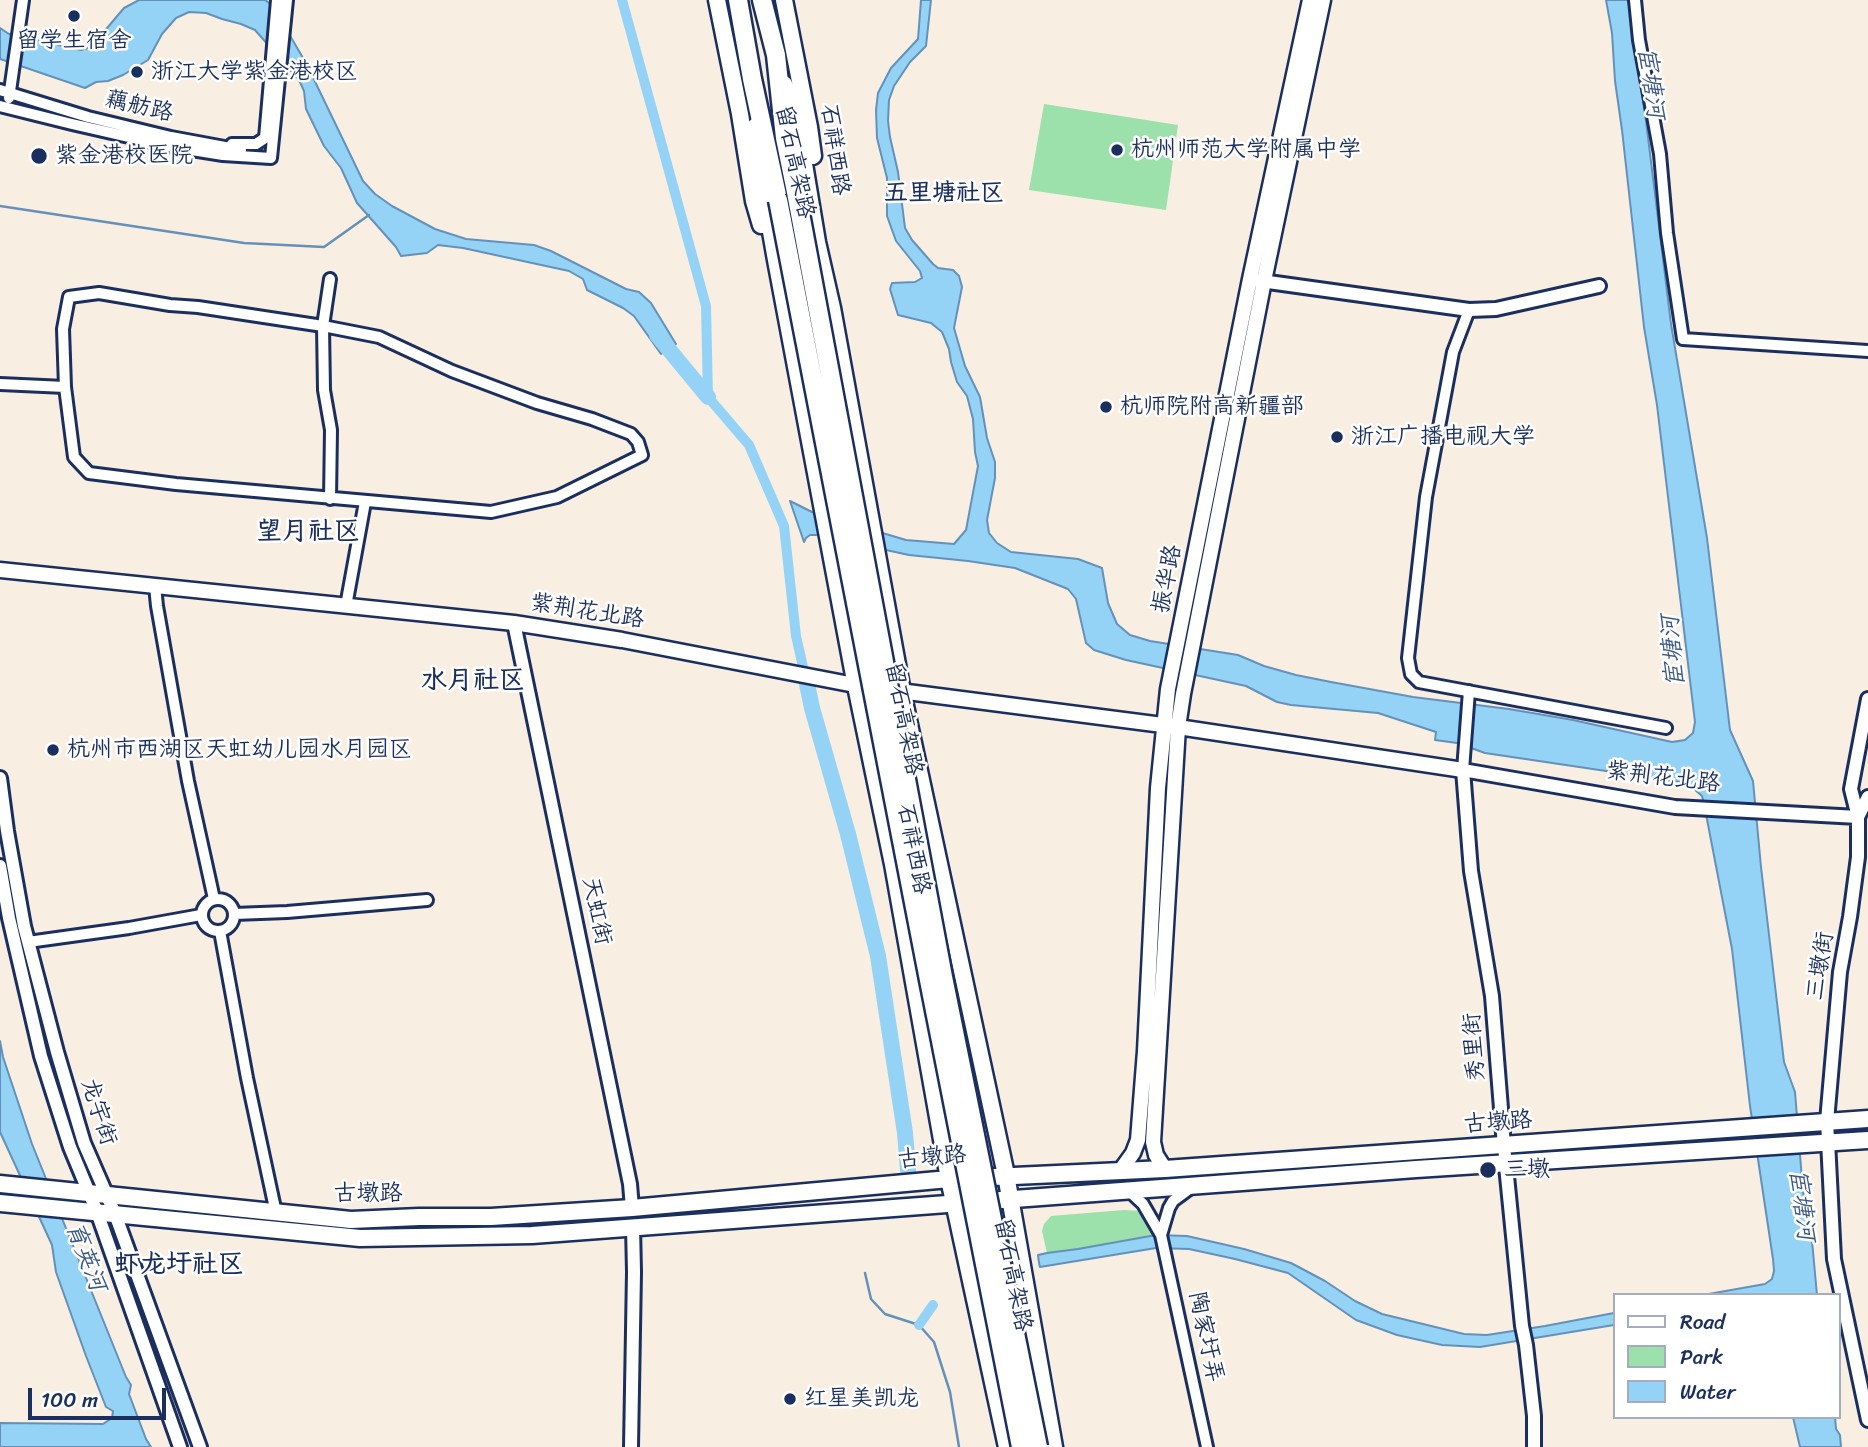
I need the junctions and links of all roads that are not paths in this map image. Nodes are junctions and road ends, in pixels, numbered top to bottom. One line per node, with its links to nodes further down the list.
1 (23, 0): 13 (street)
2 (717, 0): 17 (main road, 石祥西路)
3 (737, 0): 12 (highway, 留石高架路)
4 (762, 0): 10 (highway, 留石高架路)
5 (784, 0): 21 (main road, 石祥西路)
6 (1310, 0): 19 (main road, 振华路)
7 (1323, 0): 19 (main road, 振华路)
8 (1635, 0): 24 (street)
9 (282, 2): 11 (street)
10 (776, 55): 21 (main road, 石祥西路); 80 (highway, 留石高架路, bridge)
11 (275, 65): 15 (street); 16 (street)
12 (752, 79): 17 (main road, 石祥西路); 79 (highway, 留石高架路, bridge)
13 (5, 92): 14 (street); 15 (street, 藕舫路)
14 (4, 107): 16 (street, 藕舫路)
15 (205, 144): 16 (street, 藕舫路)
16 (271, 155)
17 (776, 260): 33 (main road, 石祥西路)
18 (330, 279): 23 (street)
19 (1257, 280): 22 (street); 37 (main road, 振华路)
20 (1599, 286): 22 (street)
21 (832, 308): 35 (main road, 石祥西路)
22 (1469, 310): 34 (street)
23 (323, 326): 26 (street); 27 (street); 28 (street)
24 (1868, 351)
25 (0, 384): 26 (street)
26 (65, 387): 27 (street)
27 (330, 499): 28 (street)
28 (365, 502): 31 (street)
29 (0, 570): 30 (main road, 紫荆花北路)
30 (155, 586): 31 (main road, 紫荆花北路); 44 (street)
31 (346, 606): 32 (main road, 紫荆花北路)
32 (514, 623): 33 (main road, 紫荆花北路); 68 (street, 天虹街)
33 (856, 686): 35 (main road, 紫荆花北路); 59 (main road, 石祥西路)
34 (1469, 691): 38 (street); 39 (street)
35 (902, 692): 37 (main road, 紫荆花北路); 58 (main road, 石祥西路)
36 (1868, 699): 42 (street, 三墩街)
37 (1171, 726): 39 (main road, 紫荆花北路); 56 (main road, 振华路); 57 (main road, 振华路)
38 (1666, 728)
39 (1463, 770): 42 (street, 紫荆花北路); 54 (street, 秀里街)
40 (0, 778): 49 (street, 龙宇街)
41 (1868, 797): 42 (street, 三墩街)
42 (1858, 817): 51 (street, 三墩街)
43 (0, 866): 63 (street, 龙宇街)
44 (214, 899): 46 (street); 47 (street)
45 (427, 900): 46 (street)
46 (234, 914): 48 (street)
47 (201, 915): 48 (street); 49 (street)
48 (220, 931): 70 (street)
49 (28, 942): 64 (street, 龙宇街)
50 (1868, 1118): 51 (main road, 古墩路)
51 (1828, 1121): 53 (street, 三墩街); 54 (main road, 古墩路)
52 (1868, 1140): 53 (main road, 古墩路)
53 (1829, 1143): 55 (main road, 古墩路); 74 (street, 三墩街)
54 (1503, 1146): 55 (street, 秀里街); 56 (main road, 古墩路)
55 (1505, 1164): 61 (main road, 古墩路); 83 (street, 秀里街)
56 (1165, 1169): 57 (main road, 古墩路)
57 (1120, 1171): 58 (main road, 古墩路)
58 (1006, 1175): 59 (main road, 古墩路); 65 (main road, 石祥西路)
59 (949, 1179): 67 (main road, 石祥西路); 68 (main road, 古墩路)
60 (0, 1184): 63 (main road, 古墩路)
61 (1195, 1185): 62 (main road, 古墩路); 73 (street)
62 (1128, 1190): 65 (main road, 古墩路); 73 (street, 陶家圩弄)
63 (88, 1192): 64 (main road, 古墩路); 69 (street, 龙宇街)
64 (106, 1194): 70 (main road, 古墩路); 71 (street, 龙宇街)
65 (1008, 1198): 67 (main road, 古墩路); 81 (main road, 石祥西路)
66 (0, 1203): 69 (main road, 古墩路)
67 (955, 1203): 72 (main road, 古墩路); 78 (main road, 石祥西路)
68 (632, 1208): 70 (main road, 古墩路)
69 (97, 1212): 71 (main road, 古墩路); 75 (street, 龙宇街)
70 (276, 1213)
71 (115, 1214): 72 (main road, 古墩路); 76 (street, 龙宇街)
72 (633, 1226): 77 (street)
73 (1161, 1235): 82 (street, 陶家圩弄)
74 (1868, 1420)
75 (180, 1447)
76 (200, 1447)
77 (631, 1447)
78 (1007, 1447)
79 (1021, 1447)
80 (1038, 1447)
81 (1054, 1447)
82 (1207, 1447)
83 (1534, 1447)

